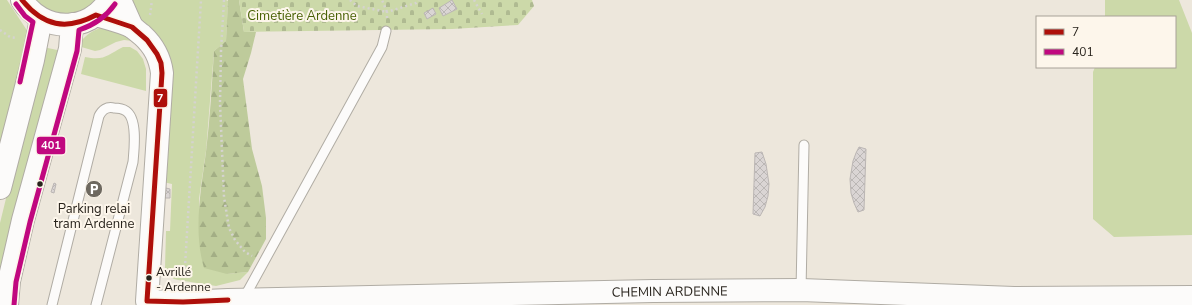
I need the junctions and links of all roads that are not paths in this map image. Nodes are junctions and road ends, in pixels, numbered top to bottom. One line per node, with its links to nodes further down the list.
1 (22, 0): 4 (street)
2 (120, 0): 6 (street)
3 (102, 7): 5 (street); 6 (street)
4 (41, 19): 5 (street); 9 (street)
5 (72, 24): 14 (street)
6 (132, 27): 13 (street)
7 (386, 31): 12 (lane)
8 (804, 145): 10 (lane)
9 (0, 188)
10 (801, 290): 11 (street, CHEMIN ARDENNE); 12 (street, CHEMIN ARDENNE)
11 (1192, 297)
12 (243, 299): 13 (street, CHEMIN ARDENNE)
13 (147, 303)
14 (7, 305)
15 (52, 305): 16 (lane)
16 (96, 305)

